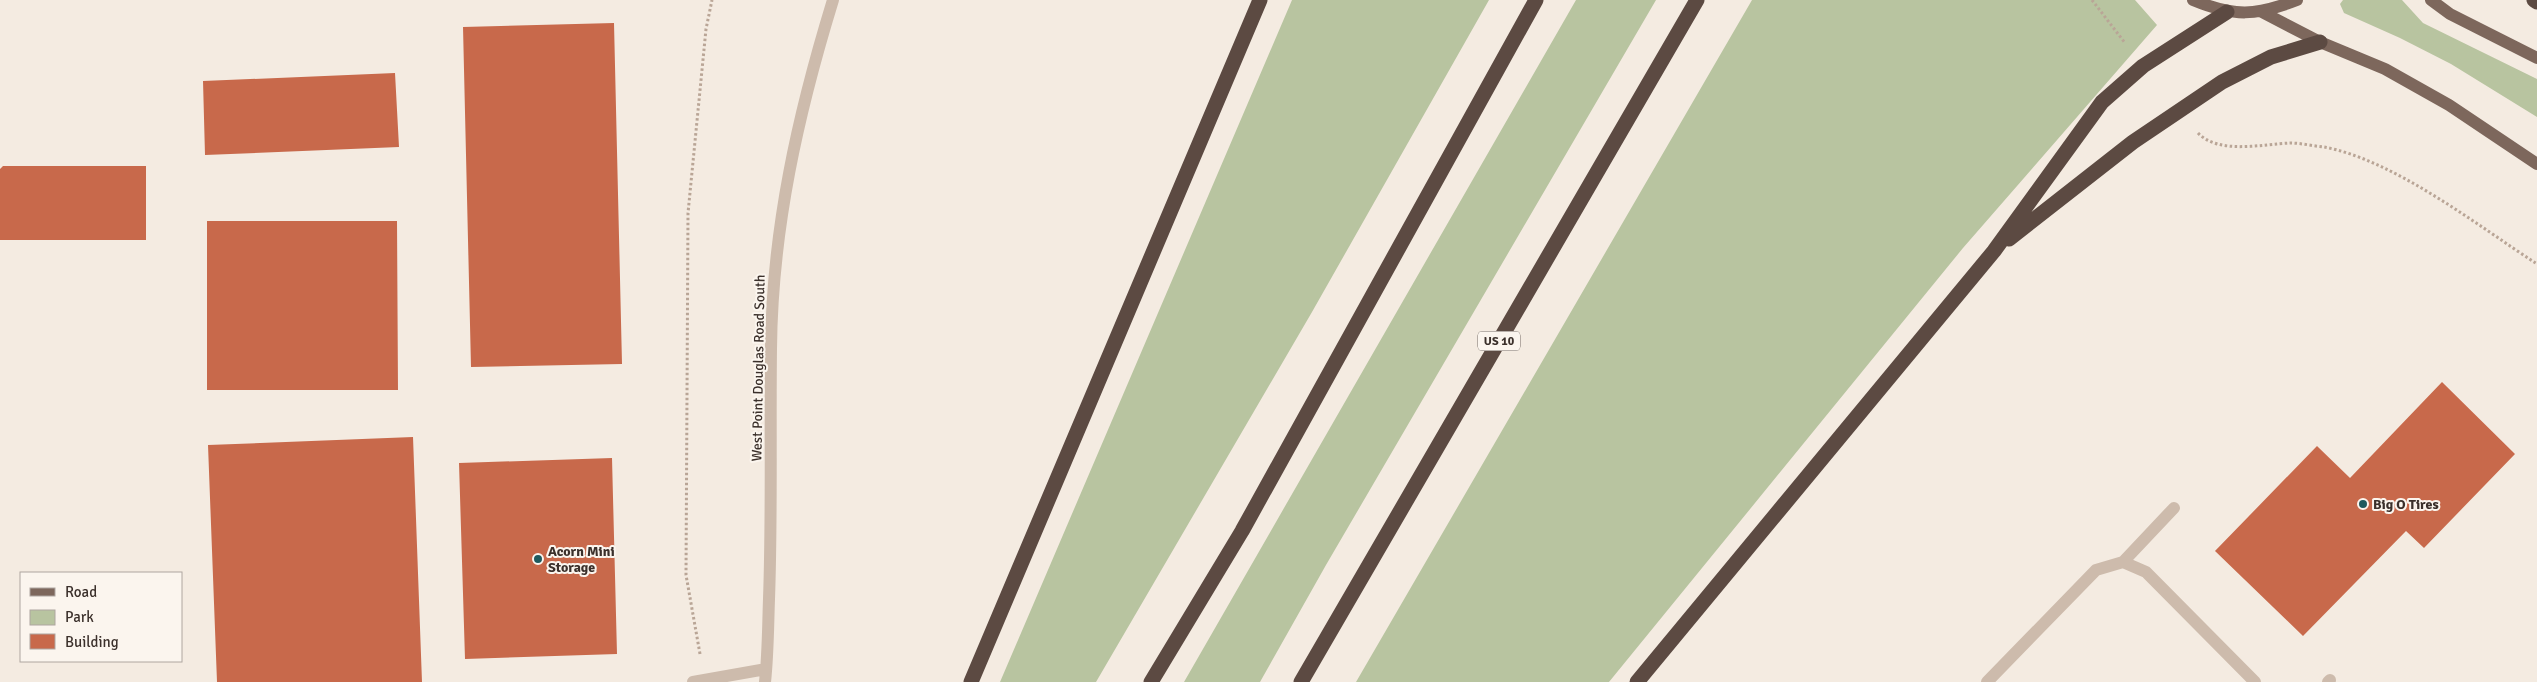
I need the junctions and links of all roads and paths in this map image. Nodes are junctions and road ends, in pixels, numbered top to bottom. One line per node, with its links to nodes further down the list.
1 (712, 0): 22 (path)
2 (832, 0): 21 (street, West Point Douglas Road South)
3 (1260, 0): 24 (highway)
4 (1536, 0): 25 (highway)
5 (1698, 0): 26 (highway, US 10)
6 (2092, 0): 14 (path)
7 (2193, 0): 10 (main road)
8 (2297, 0): 11 (main road)
9 (2431, 0): 13 (main road)
10 (2227, 12): 11 (main road); 14 (highway)
11 (2262, 12): 12 (main road)
12 (2320, 42): 15 (highway); 16 (main road)
13 (2537, 58)
14 (2143, 66): 17 (highway)
15 (2176, 111): 17 (highway); 18 (path)
16 (2537, 164)
17 (1994, 251): 27 (highway)
18 (2537, 264)
19 (2174, 508): 20 (street)
20 (2123, 562): 28 (street); 29 (street)
21 (766, 669): 22 (street); 23 (street, West Point Douglas Road South)
22 (699, 681)
23 (765, 682)
24 (971, 682)
25 (1150, 682)
26 (1300, 682)
27 (1637, 682)
28 (1987, 682)
29 (2255, 682)

